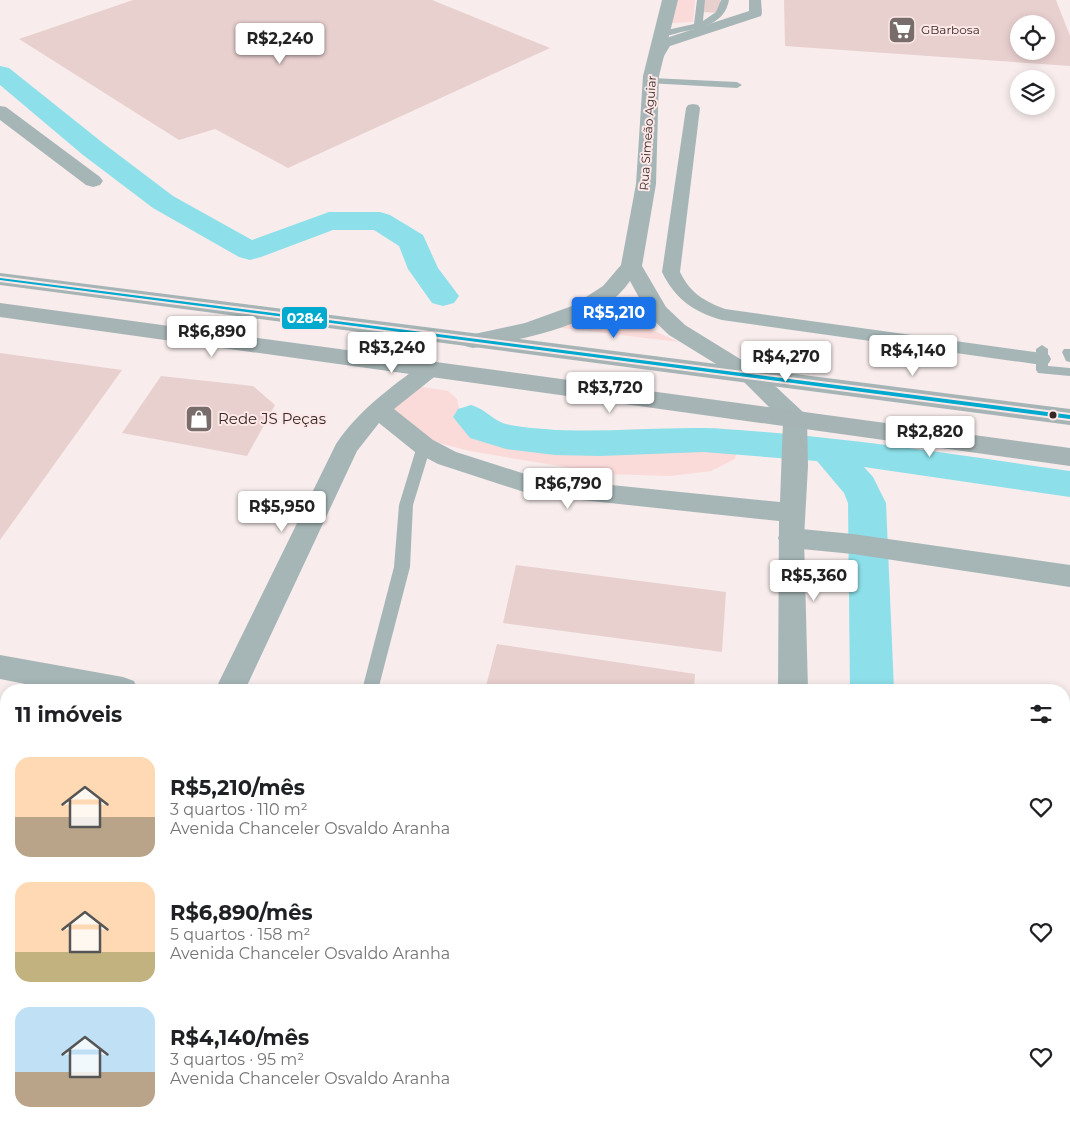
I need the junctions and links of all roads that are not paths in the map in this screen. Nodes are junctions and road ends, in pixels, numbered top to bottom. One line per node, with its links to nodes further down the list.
1 (670, 0): 6 (street, Rua Simeão Aguiar)
2 (701, 0): 5 (lane)
3 (725, 0): 5 (lane)
4 (756, 0): 7 (street)
5 (698, 26): 6 (lane)
6 (661, 34): 7 (street, Rua Simeão Aguiar)
7 (652, 73): 7 (lane); 11 (street, Rua Simeão Aguiar)
8 (694, 108): 15 (street)
9 (0, 111): 10 (street)
10 (93, 181)
11 (631, 267): 14 (street); 18 (street)
12 (0, 279): 14 (main road)
13 (0, 310): 16 (main road)
14 (473, 341): 18 (main road)
15 (1042, 359): 17 (lane)
16 (430, 369): 19 (street); 21 (main road)
17 (1070, 372)
18 (750, 375): 20 (main road); 21 (street)
19 (378, 409): 22 (street); 28 (street)
20 (1070, 417)
21 (796, 427): 23 (main road); 24 (street)
22 (424, 446): 24 (street); 29 (lane)
23 (1070, 457)
24 (792, 526): 25 (street); 30 (street)
25 (1070, 576)
26 (0, 667): 27 (street)
27 (91, 684)
28 (233, 684)
29 (372, 684)
30 (793, 684)

